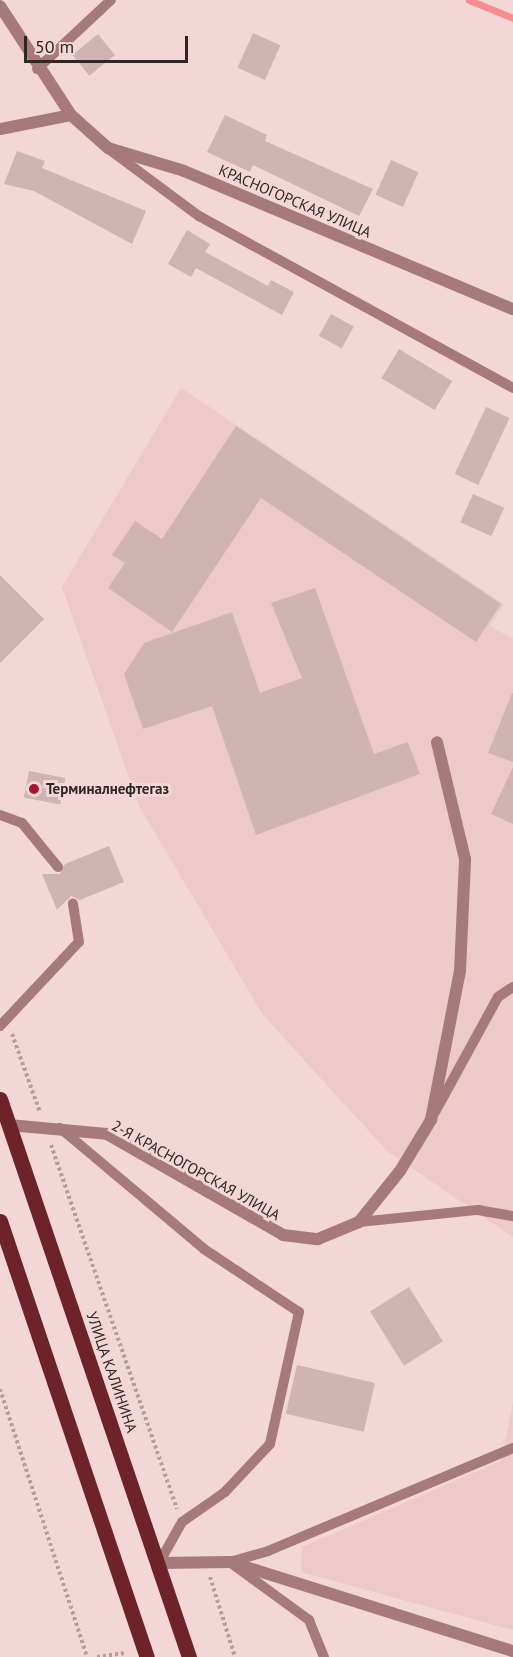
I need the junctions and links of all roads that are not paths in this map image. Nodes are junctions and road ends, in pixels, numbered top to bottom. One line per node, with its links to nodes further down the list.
1 (111, 0): 3 (lane)
2 (0, 6): 3 (street, КРАСНОГОРСКАЯ УЛИЦА)
3 (37, 69): 4 (street, КРАСНОГОРСКАЯ УЛИЦА)
4 (70, 115): 5 (street); 6 (street, КРАСНОГОРСКАЯ УЛИЦА)
5 (0, 129)
6 (108, 148): 7 (street, КРАСНОГОРСКАЯ УЛИЦА); 8 (lane)
7 (513, 309)
8 (513, 388)
9 (437, 742): 16 (street, 2-Я КРАСНОГОРСКАЯ УЛИЦА)
10 (0, 815): 11 (lane)
11 (58, 867)
12 (73, 903): 14 (lane)
13 (513, 987): 16 (lane)
14 (4, 1024)
15 (0, 1099): 17 (main road, УЛИЦА КАЛИНИНА)
16 (430, 1120): 21 (street, 2-Я КРАСНОГОРСКАЯ УЛИЦА)
17 (9, 1125): 18 (street, 2-Я КРАСНОГОРСКАЯ УЛИЦА); 24 (main road, УЛИЦА КАЛИНИНА)
18 (58, 1126): 21 (street, 2-Я КРАСНОГОРСКАЯ УЛИЦА); 24 (lane)
19 (513, 1216): 21 (lane)
20 (0, 1221): 26 (main road)
21 (360, 1222)
22 (513, 1448): 23 (lane)
23 (230, 1562): 24 (street); 25 (street); 28 (lane)
24 (159, 1563): 27 (main road, УЛИЦА КАЛИНИНА)
25 (513, 1651)
26 (147, 1657)
27 (189, 1657)
28 (324, 1657)

